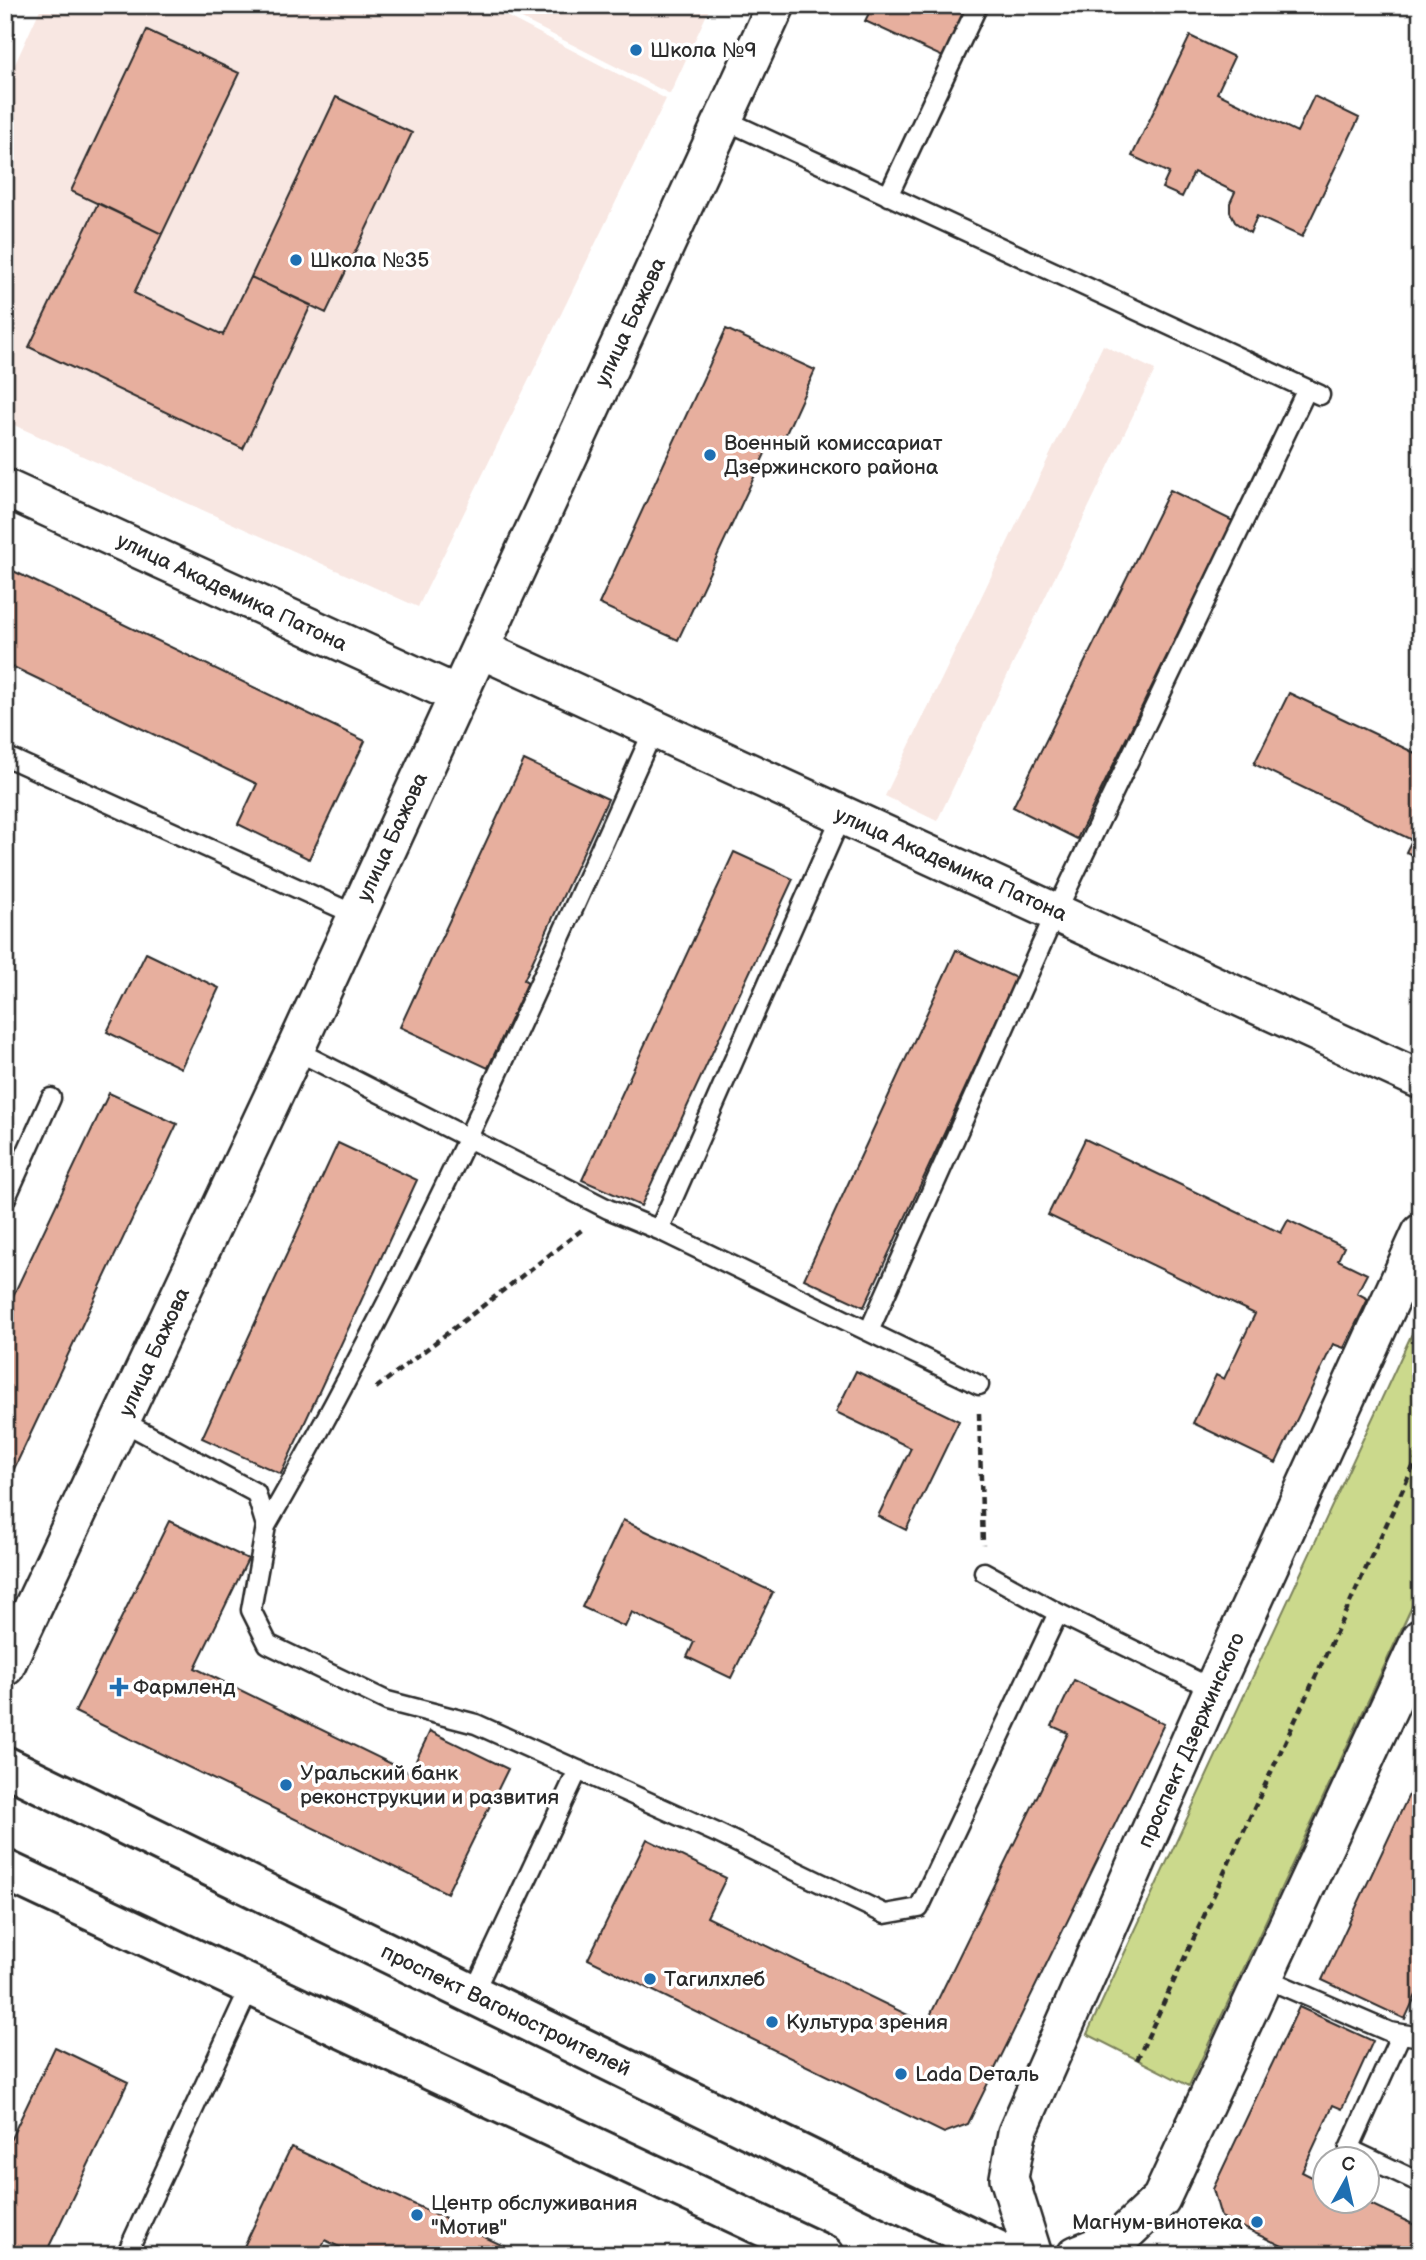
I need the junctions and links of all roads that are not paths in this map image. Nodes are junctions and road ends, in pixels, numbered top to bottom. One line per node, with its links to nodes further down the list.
1 (776, 5): 3 (street, улица Бажова)
2 (978, 5): 4 (lane)
3 (723, 119): 4 (lane); 6 (street, улица Бажова)
4 (888, 195): 11 (lane)
5 (5, 488): 7 (street, улица Академика Патона)
6 (480, 649): 7 (street, улица Бажова); 8 (street, улица Академика Патона)
7 (458, 695): 12 (street, улица Бажова)
8 (654, 729): 10 (street, улица Академика Патона); 16 (lane)
9 (5, 756): 12 (lane)
10 (842, 815): 11 (street, улица Академика Патона); 18 (lane)
11 (1056, 912): 14 (street, улица Академика Патона); 20 (lane)
12 (356, 915): 13 (street, улица Бажова)
13 (295, 1050): 16 (lane); 22 (street, улица Бажова)
14 (1421, 1080)
15 (51, 1098): 17 (lane)
16 (469, 1138): 18 (lane); 23 (lane)
17 (5, 1200)
18 (659, 1230): 20 (lane)
19 (1421, 1233): 28 (street, проспект Дзержинского)
20 (869, 1331): 21 (lane)
21 (979, 1385)
22 (122, 1421): 23 (lane); 27 (street, улица Бажова)
23 (266, 1527): 30 (lane)
24 (985, 1572): 25 (lane)
25 (1058, 1613): 28 (lane); 30 (lane)
26 (1421, 1639): 32 (street)
27 (5, 1667)
28 (1213, 1689): 41 (street, проспект Дзержинского)
29 (5, 1766): 34 (main road, проспект Вагоностроителей)
30 (578, 1770): 34 (lane)
31 (5, 1870): 33 (main road)
32 (1265, 1978): 35 (lane); 42 (street)
33 (251, 1985): 38 (lane); 39 (main road)
34 (472, 1994): 40 (main road, проспект Вагоностроителей)
35 (1401, 2034): 36 (lane); 37 (lane)
36 (1421, 2037)
37 (1421, 2183)
38 (126, 2255)
39 (824, 2255)
40 (1007, 2255)
41 (1034, 2255)
42 (1076, 2255)

